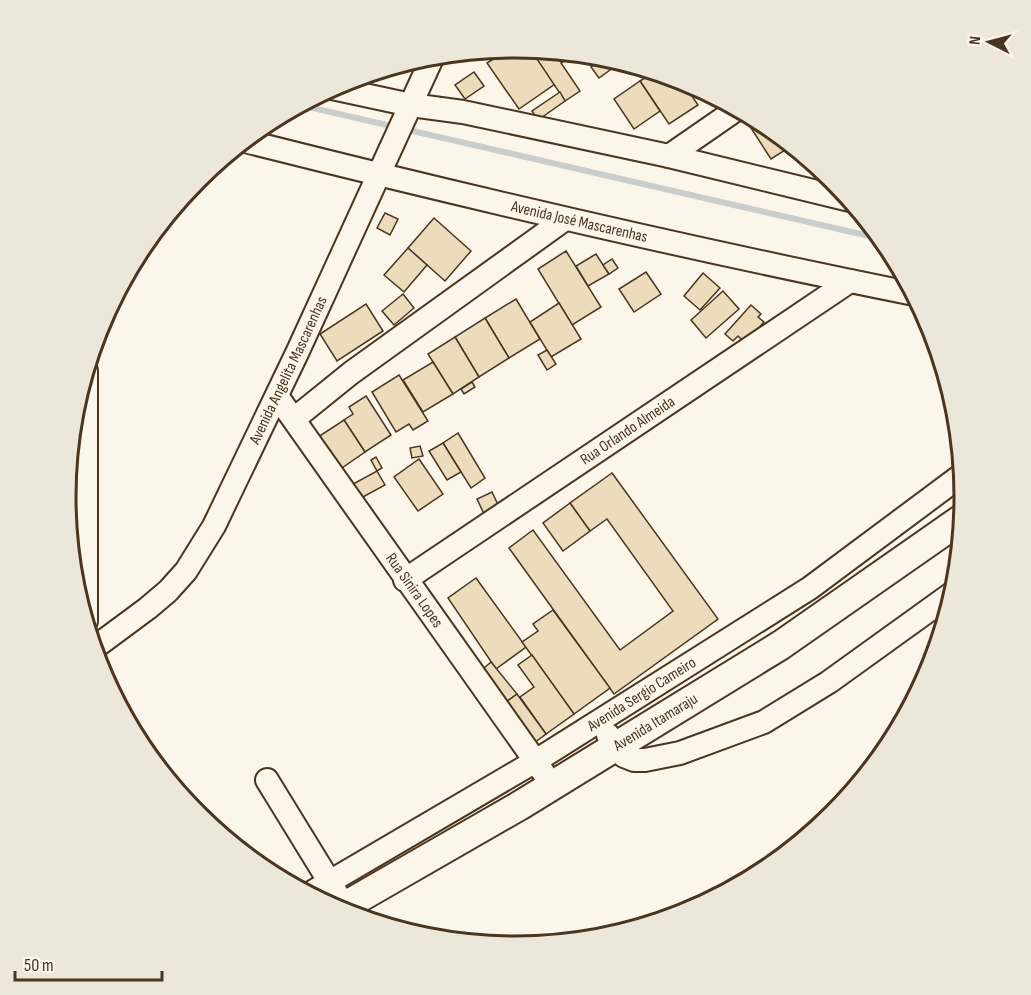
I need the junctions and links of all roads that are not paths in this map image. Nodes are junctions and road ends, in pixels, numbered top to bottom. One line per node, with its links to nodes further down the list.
1 (428, 67): 3 (street, Avenida Angelita Mascarenhas)
2 (347, 92): 3 (street)
3 (408, 110): 6 (street); 7 (street, Avenida Angelita Mascarenhas)
4 (730, 114): 6 (street)
5 (256, 143): 7 (street, Avenida José Mascarenhas)
6 (669, 156): 8 (street)
7 (382, 165): 9 (street, Avenida José Mascarenhas); 12 (street, Avenida Angelita Mascarenhas)
8 (835, 196)
9 (566, 219): 10 (street, Avenida José Mascarenhas); 14 (street)
10 (850, 281): 11 (street, Avenida José Mascarenhas); 17 (street, Rua Orlando Almeida)
11 (903, 292)
12 (277, 396): 14 (street, Rua Sinira Lopes); 20 (street, Avenida Angelita Mascarenhas)
13 (86, 407): 18 (street)
14 (294, 419): 17 (street, Rua Sinira Lopes)
15 (954, 481): 21 (street, Avenida Sergio Cameiro)
16 (954, 524): 22 (main road, Avenida Itamaraju)
17 (405, 580): 23 (street, Rua Sinira Lopes)
18 (86, 588)
19 (942, 600): 22 (street)
20 (101, 643)
21 (599, 721): 22 (street); 23 (street, Avenida Sergio Cameiro)
22 (616, 747): 25 (main road, Avenida Itamaraju)
23 (534, 762): 25 (street, Rua Sinira Lopes); 26 (street, Avenida Sergio Cameiro)
24 (267, 780): 26 (street)
25 (554, 785): 29 (main road, Avenida Itamaraju)
26 (330, 881): 27 (street, Avenida Sergio Cameiro); 28 (street)
27 (317, 889)
28 (337, 898)
29 (349, 903)

